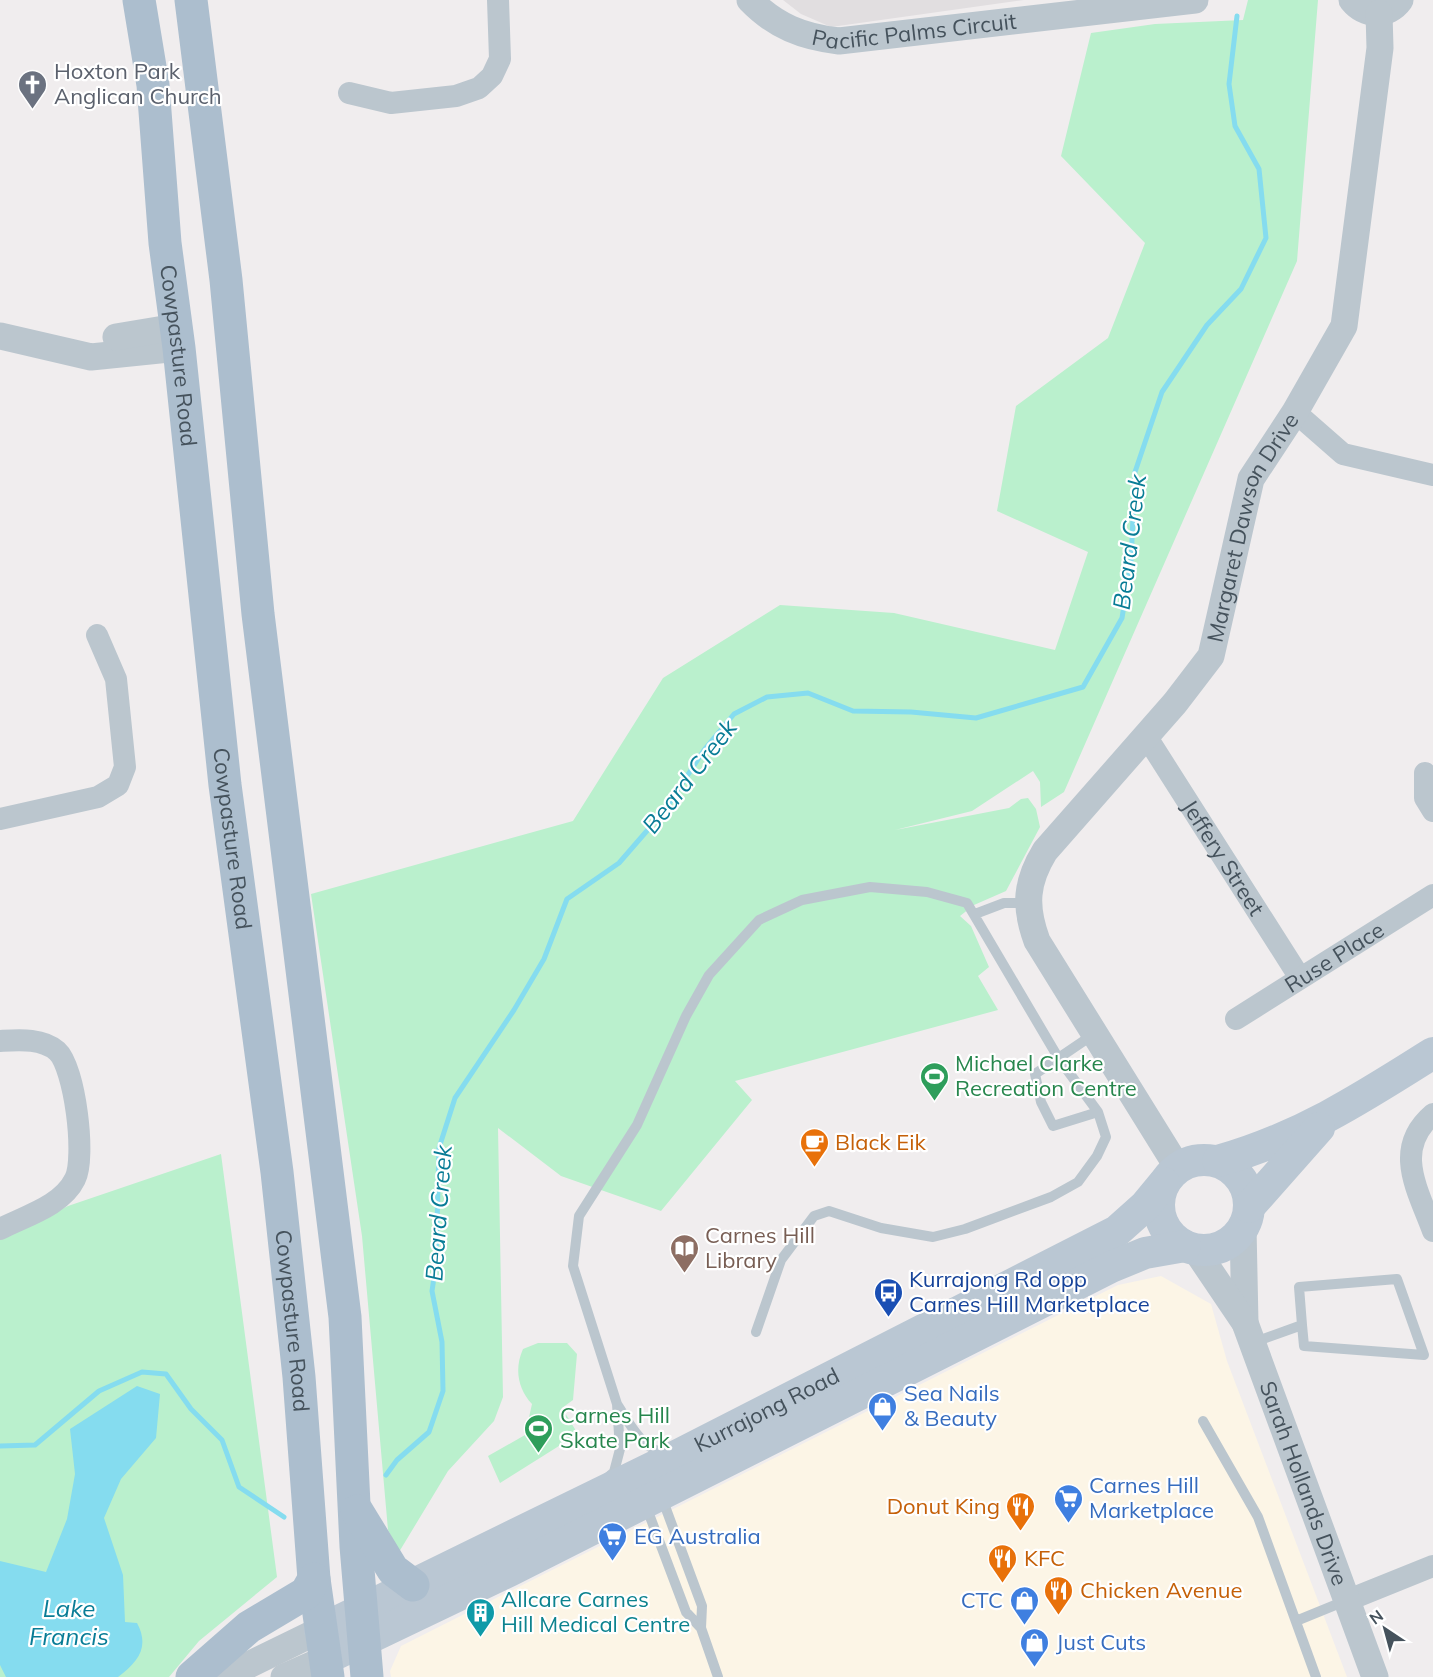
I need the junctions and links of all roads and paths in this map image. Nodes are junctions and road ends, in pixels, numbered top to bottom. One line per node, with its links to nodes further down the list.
1 (139, 0): 11 (main road, Cowpasture Road)
2 (190, 0): 44 (main road)
3 (498, 0): 8 (street)
4 (750, 0): 5 (street, Pacific Palms Circuit)
5 (1196, 0)
6 (1352, 0): 7 (street)
7 (1390, 6): 12 (street, Margaret Dawson Drive)
8 (349, 93)
9 (0, 319): 11 (street)
10 (0, 336): 11 (street)
11 (178, 337): 47 (main road, Cowpasture Road)
12 (1295, 412): 13 (street); 15 (street, Margaret Dawson Drive)
13 (1433, 476)
14 (97, 635): 18 (street)
15 (1146, 736): 20 (street, Margaret Dawson Drive); 22 (street, Jeffery Street)
16 (1425, 773): 17 (street)
17 (1433, 811)
18 (0, 819)
19 (1433, 896): 22 (street, Ruse Place)
20 (1029, 903): 21 (lane); 24 (street, Margaret Dawson Drive)
21 (975, 914): 27 (lane); 40 (lane)
22 (1300, 978): 23 (street, Ruse Place)
23 (1236, 1019)
24 (1095, 1034): 27 (lane); 32 (street, Margaret Dawson Drive)
25 (0, 1041): 34 (street)
26 (1433, 1053): 30 (main road)
27 (1059, 1059): 28 (lane); 28 (lane)
28 (1098, 1112): 38 (lane)
29 (1433, 1114): 35 (street)
30 (1328, 1119): 31 (main road); 33 (main road)
31 (1218, 1161): 32 (main road); 33 (main road)
32 (1171, 1175): 36 (main road); 42 (main road, Kurrajong Road)
33 (1246, 1217): 36 (main road); 39 (street, Sarah Hollands Drive)
34 (0, 1229)
35 (1433, 1231)
36 (1190, 1248): 39 (street, Sarah Hollands Drive); 43 (main road, Kurrajong Road)
37 (1302, 1325): 37 (lane); 39 (lane)
38 (756, 1332)
39 (1249, 1333): 49 (street, Sarah Hollands Drive)
40 (617, 1404): 42 (lane); 45 (lane)
41 (1203, 1421): 50 (lane)
42 (680, 1454): 45 (main road, Kurrajong Road)
43 (650, 1496): 51 (main road, Kurrajong Road); 52 (lane); 52 (lane)
44 (354, 1507): 48 (main road); 51 (main road)
45 (562, 1518): 48 (main road, Kurrajong Road)
46 (1433, 1566): 49 (street)
47 (314, 1579): 53 (main road, Cowpasture Road); 54 (main road)
48 (413, 1585): 51 (main road, Kurrajong Road)
49 (1346, 1601): 50 (lane); 60 (street, Sarah Hollands Drive)
50 (1296, 1622): 59 (lane)
51 (362, 1625): 53 (main road, Kurrajong Road); 57 (main road)
52 (700, 1628): 58 (lane)
53 (324, 1655): 55 (street); 56 (street)
54 (192, 1677)
55 (224, 1677)
56 (284, 1677)
57 (367, 1677)
58 (718, 1677)
59 (1316, 1677)
60 (1375, 1677)

